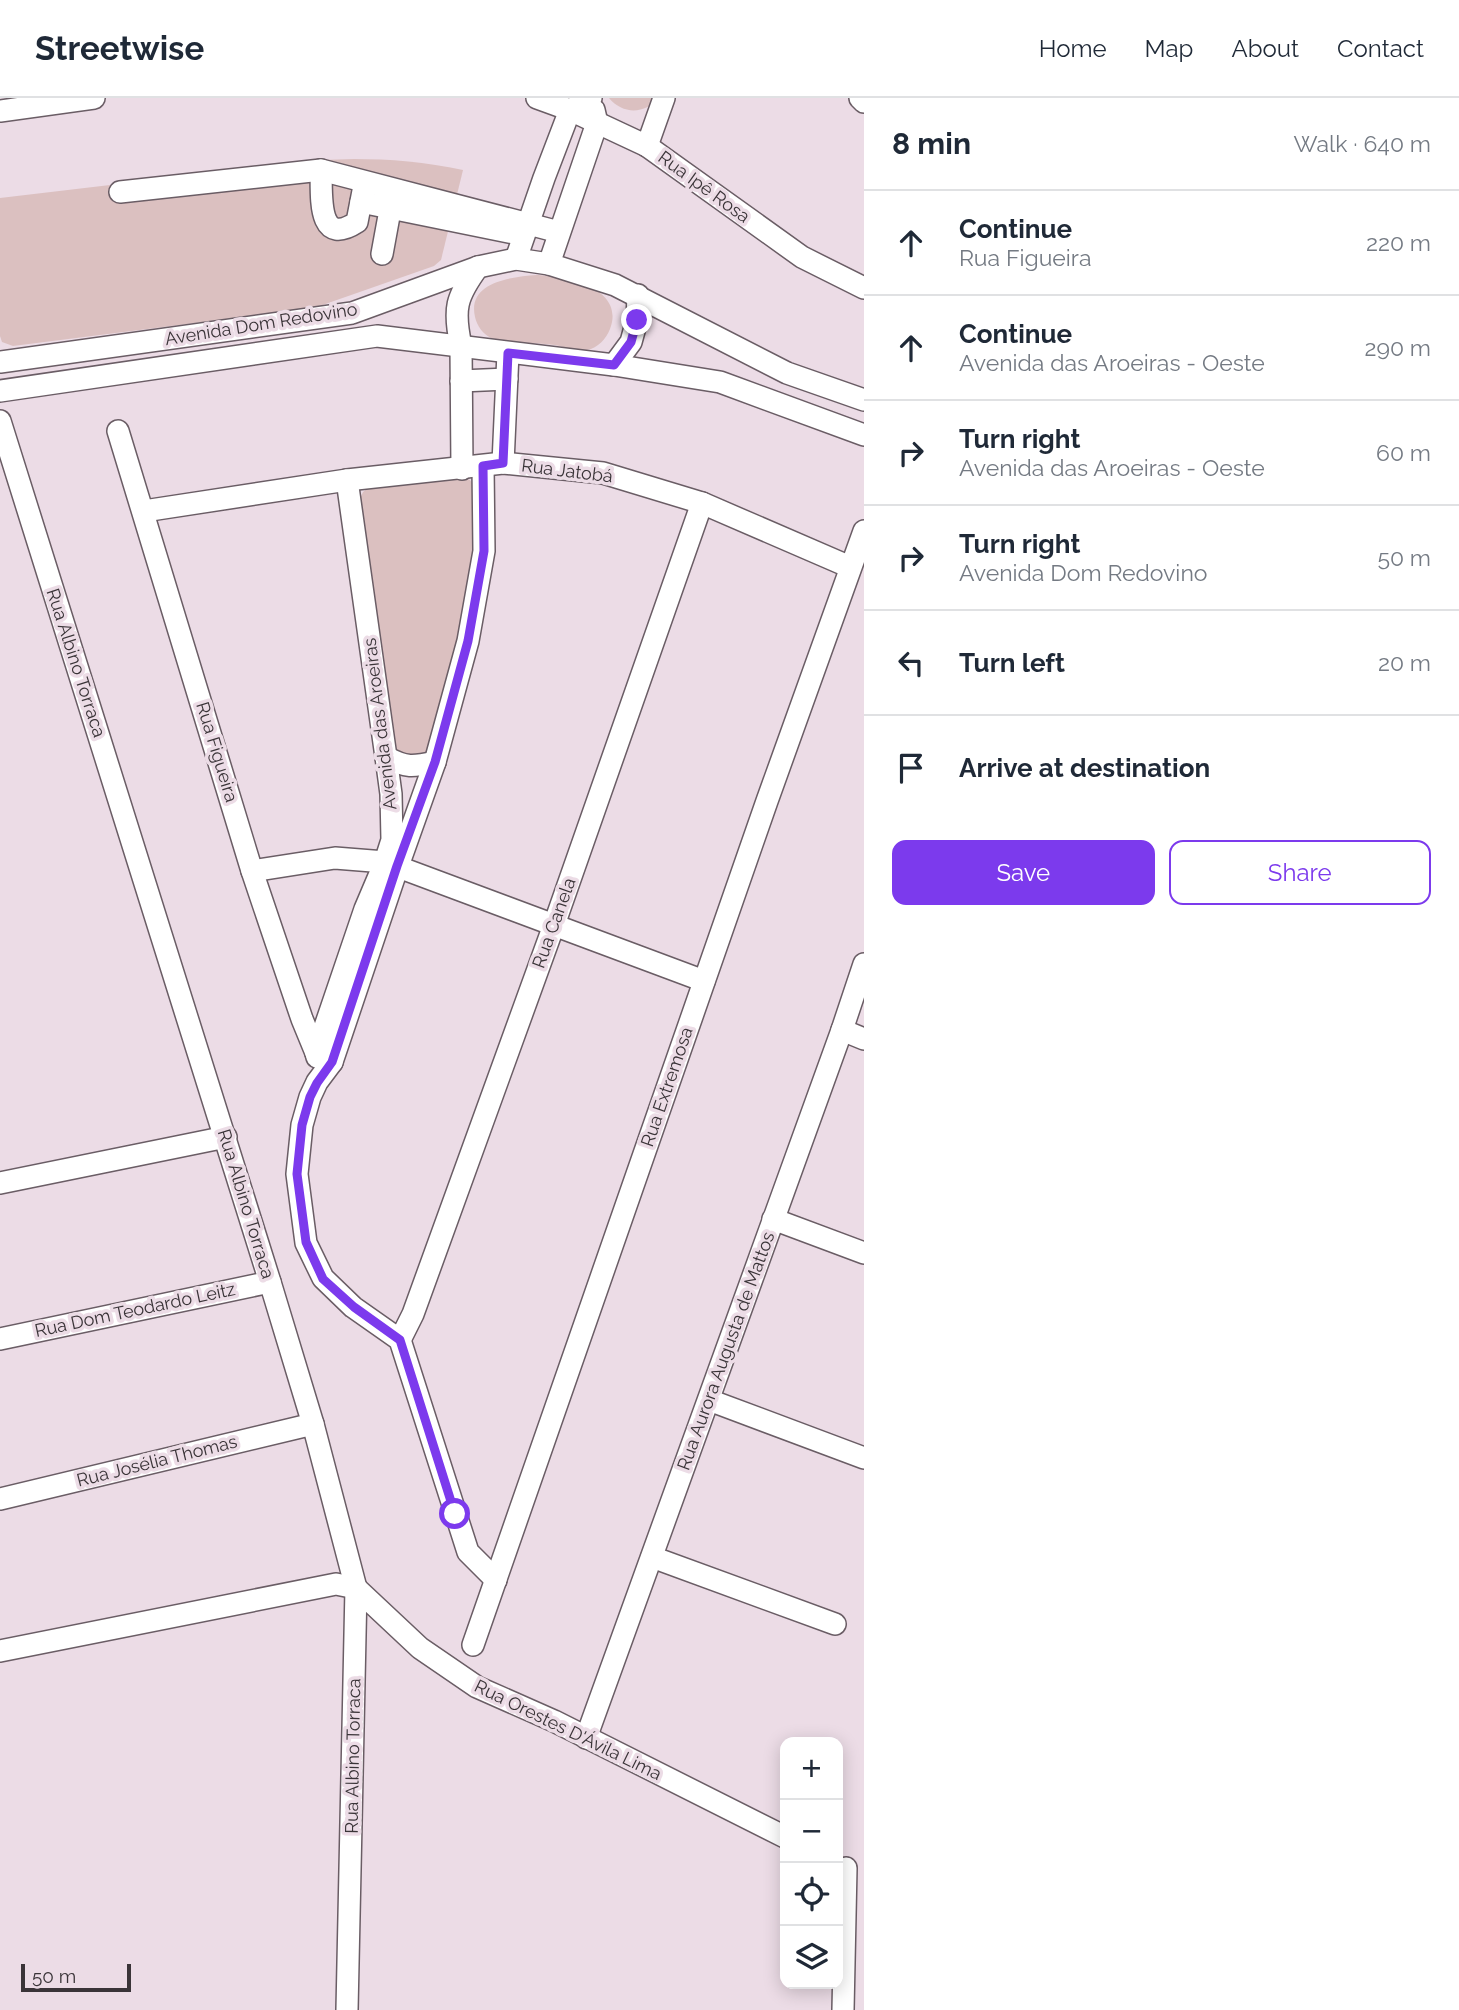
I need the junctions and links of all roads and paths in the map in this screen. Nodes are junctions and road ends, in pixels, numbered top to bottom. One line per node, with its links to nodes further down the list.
1 (94, 98): 7 (street)
2 (537, 98): 6 (street, Rua Ipê Rosa)
3 (664, 98): 9 (street)
4 (860, 98): 5 (street)
5 (864, 102)
6 (570, 110): 8 (street, Rua Ipê Rosa); 14 (street)
7 (0, 111)
8 (597, 123): 9 (street, Rua Ipê Rosa); 15 (street)
9 (647, 146): 20 (street, Rua Ipê Rosa)
10 (321, 170): 11 (street); 11 (street); 12 (street)
11 (363, 191): 13 (street)
12 (120, 192)
13 (392, 198): 14 (street); 16 (street)
14 (526, 229): 15 (street); 17 (street)
15 (559, 232): 18 (street)
16 (382, 254)
17 (516, 259): 18 (street, Avenida Dom Redovino); 19 (street, Avenida Dom Redovino)
18 (549, 264): 21 (street, Avenida Dom Redovino)
19 (478, 267): 22 (street); 24 (street, Avenida Dom Redovino)
20 (864, 288)
21 (638, 295): 25 (street); 29 (street, Avenida Dom Redovino)
22 (461, 346): 23 (street, Avenida Dom Redovino); 27 (street); 28 (street, Avenida Dom Redovino)
23 (508, 353): 25 (street, Avenida Dom Redovino); 26 (street)
24 (0, 362)
25 (614, 365): 32 (street, Avenida Dom Redovino)
26 (507, 379): 27 (street); 33 (street)
27 (461, 381): 34 (street)
28 (0, 391)
29 (864, 400)
30 (0, 421): 50 (street, Rua Albino Torraca)
31 (118, 431): 37 (street, Rua Figueira)
32 (864, 435)
33 (493, 465): 34 (street, Rua Jatobá); 36 (street, Rua Jatobá); 41 (street)
34 (462, 469): 35 (street, Rua Jatobá)
35 (347, 480): 37 (street, Rua Jatobá); 40 (street, Avenida das Aroeiras)
36 (702, 503): 39 (street, Rua Jatobá); 44 (street, Rua Canela)
37 (144, 511): 43 (street, Rua Figueira)
38 (864, 531): 39 (street, Rua Extremosa)
39 (850, 567): 46 (street, Rua Extremosa)
40 (386, 757): 41 (street); 42 (street, Avenida das Aroeiras)
41 (435, 762): 42 (street)
42 (391, 864): 43 (street); 44 (street); 49 (street, Avenida das Aroeiras)
43 (252, 871): 49 (street, Rua Figueira)
44 (554, 925): 46 (street); 56 (street, Rua Canela)
45 (864, 964): 47 (street, Rua Aurora Augusta de Mattos)
46 (704, 981): 62 (street, Rua Extremosa)
47 (842, 1030): 48 (street); 52 (street, Rua Aurora Augusta de Mattos)
48 (864, 1038)
49 (324, 1057): 56 (street, Avenida das Aroeiras)
50 (226, 1137): 51 (street); 54 (street, Rua Albino Torraca)
51 (0, 1183)
52 (773, 1219): 53 (street); 57 (street, Rua Aurora Augusta de Mattos)
53 (864, 1253)
54 (270, 1282): 55 (street, Rua Dom Teodardo Leitz); 58 (street, Rua Albino Torraca)
55 (0, 1339)
56 (400, 1340): 62 (street)
57 (709, 1401): 59 (street); 61 (street, Rua Aurora Augusta de Mattos)
58 (313, 1424): 60 (street, Rua Josélia Thomas); 63 (street, Rua Albino Torraca)
59 (864, 1458)
60 (0, 1499)
61 (652, 1557): 64 (street); 67 (street, Rua Aurora Augusta de Mattos)
62 (496, 1580): 65 (street, Rua Extremosa)
63 (356, 1588): 66 (street); 67 (street, Rua Orestes D'Ávila Lima); 70 (street, Rua Albino Torraca)
64 (835, 1624)
65 (473, 1645)
66 (0, 1651)
67 (586, 1738): 68 (street, Rua Orestes D'Ávila Lima)
68 (780, 1835)
69 (849, 1869): 71 (street)
70 (347, 2010)
71 (843, 2010)

